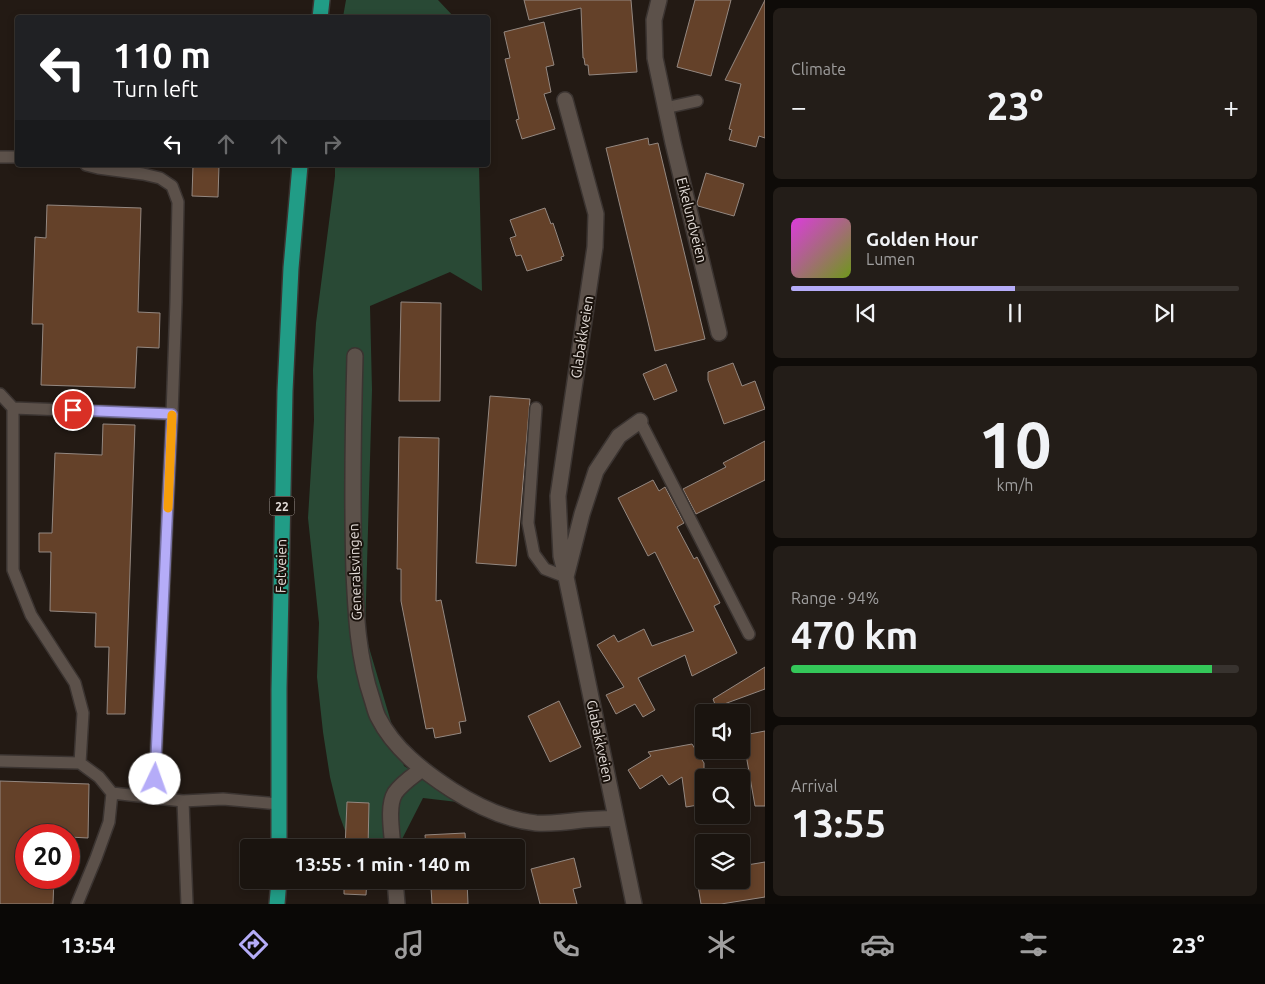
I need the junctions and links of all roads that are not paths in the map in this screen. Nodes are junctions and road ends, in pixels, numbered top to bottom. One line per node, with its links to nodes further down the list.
1 (322, 0): 3 (highway)
2 (659, 0): 6 (street, Eikelundveien)
3 (320, 15)
4 (565, 100): 18 (street, Glabakkveien)
5 (697, 101): 6 (lane)
6 (665, 108): 11 (street, Eikelundveien)
7 (0, 157): 8 (lane)
8 (15, 158)
9 (94, 167): 16 (lane)
10 (300, 167): 26 (highway, Fetveien / 22)
11 (719, 332)
12 (355, 356): 22 (street, Generalsvingen)
13 (0, 394): 14 (lane)
14 (13, 408): 16 (lane); 21 (lane)
15 (536, 408): 18 (lane)
16 (172, 414): 24 (lane)
17 (640, 421): 18 (street, Glabakkveien); 19 (lane, Glabakkveien)
18 (566, 577): 27 (street, Glabakkveien)
19 (749, 634)
20 (0, 761): 21 (lane)
21 (80, 763): 23 (lane)
22 (422, 769): 27 (street, Generalsvingen); 29 (street)
23 (112, 793): 24 (lane); 31 (lane)
24 (154, 798): 25 (lane)
25 (183, 801): 26 (lane); 32 (lane)
26 (280, 804): 28 (highway, Fetveien / 22)
27 (616, 818): 34 (street, Glabakkveien)
28 (279, 839)
29 (393, 839)
30 (396, 889): 33 (street)
31 (77, 904)
32 (187, 904)
33 (397, 904)
34 (634, 904)

